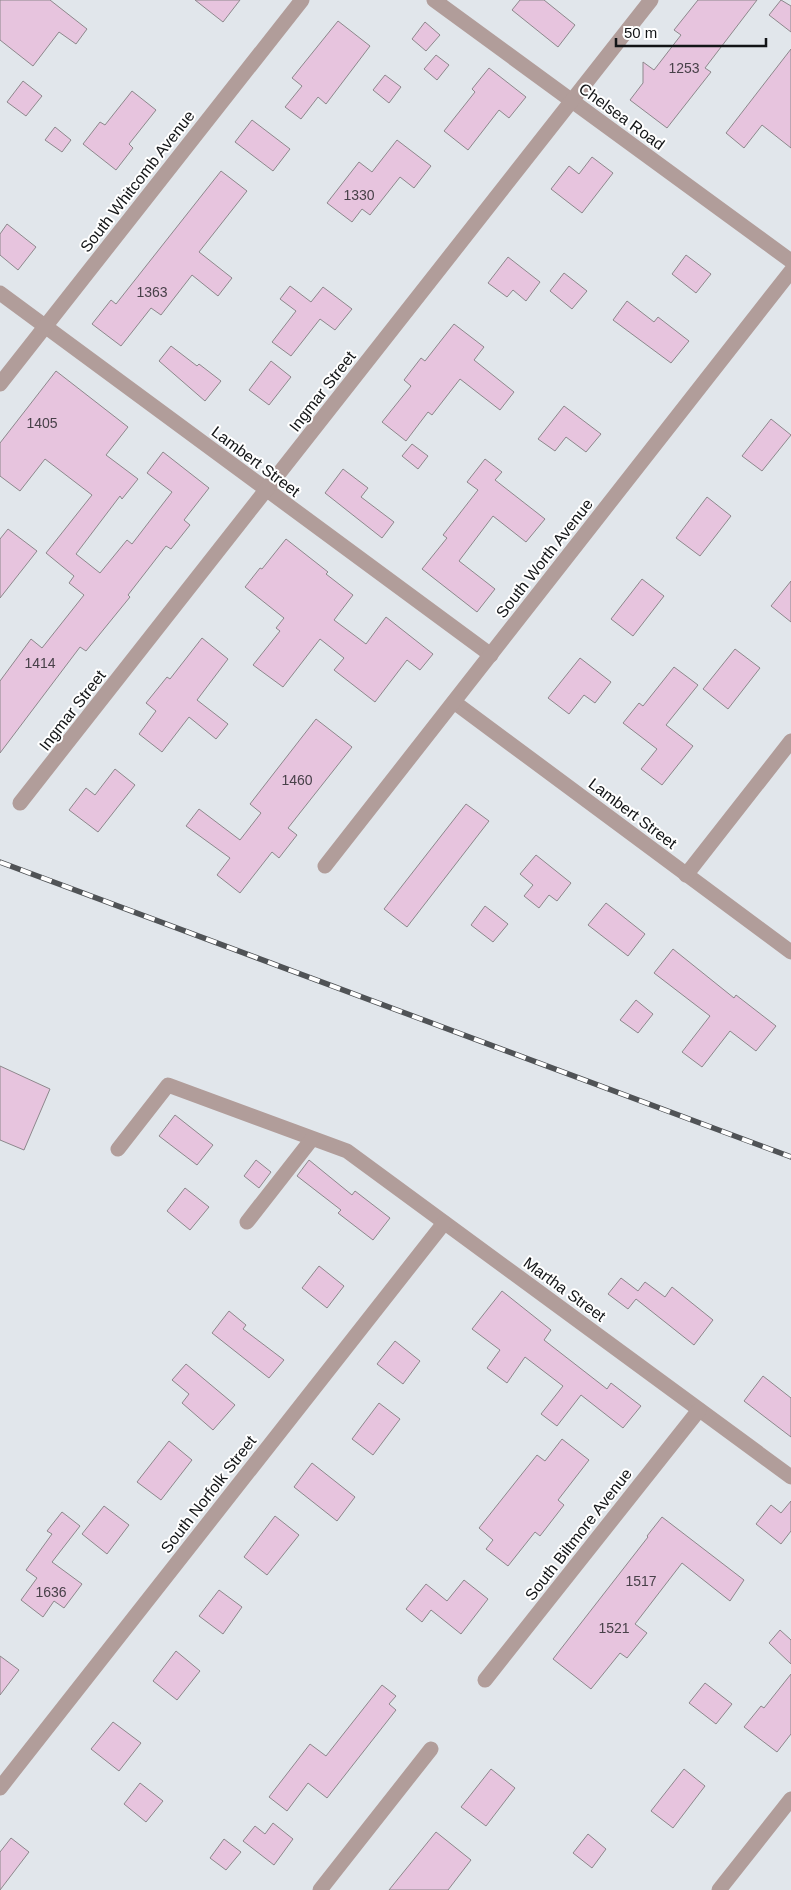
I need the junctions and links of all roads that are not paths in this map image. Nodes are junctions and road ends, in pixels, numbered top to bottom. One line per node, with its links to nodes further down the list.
1 (302, 0): 8 (street, South Whitcomb Avenue)
2 (434, 0): 4 (street, Chelsea Road)
3 (651, 0): 4 (street, Ingmar Street)
4 (571, 101): 5 (street, Chelsea Road); 10 (street, Ingmar Street)
5 (791, 260)
6 (791, 270): 11 (street, South Worth Avenue)
7 (0, 293): 8 (street, Lambert Street)
8 (45, 326): 9 (street, South Whitcomb Avenue); 10 (street, Lambert Street)
9 (0, 384)
10 (267, 491): 11 (street, Lambert Street); 14 (street, Ingmar Street)
11 (491, 656): 12 (street, South Worth Avenue)
12 (454, 702): 15 (street, South Worth Avenue); 16 (street, Lambert Street)
13 (791, 741): 16 (street)
14 (20, 803)
15 (325, 866)
16 (686, 875): 17 (street, Lambert Street)
17 (791, 952)
18 (312, 1139): 19 (street); 20 (street); 21 (street, Martha Street)
19 (118, 1149)
20 (246, 1222)
21 (444, 1223): 22 (street, Martha Street); 26 (street, South Norfolk Street)
22 (699, 1410): 23 (street, Martha Street); 24 (street, South Biltmore Avenue)
23 (791, 1477)
24 (486, 1680)
25 (431, 1749): 28 (street)
26 (0, 1788)
27 (791, 1799): 29 (street)
28 (320, 1890)
29 (719, 1890)

